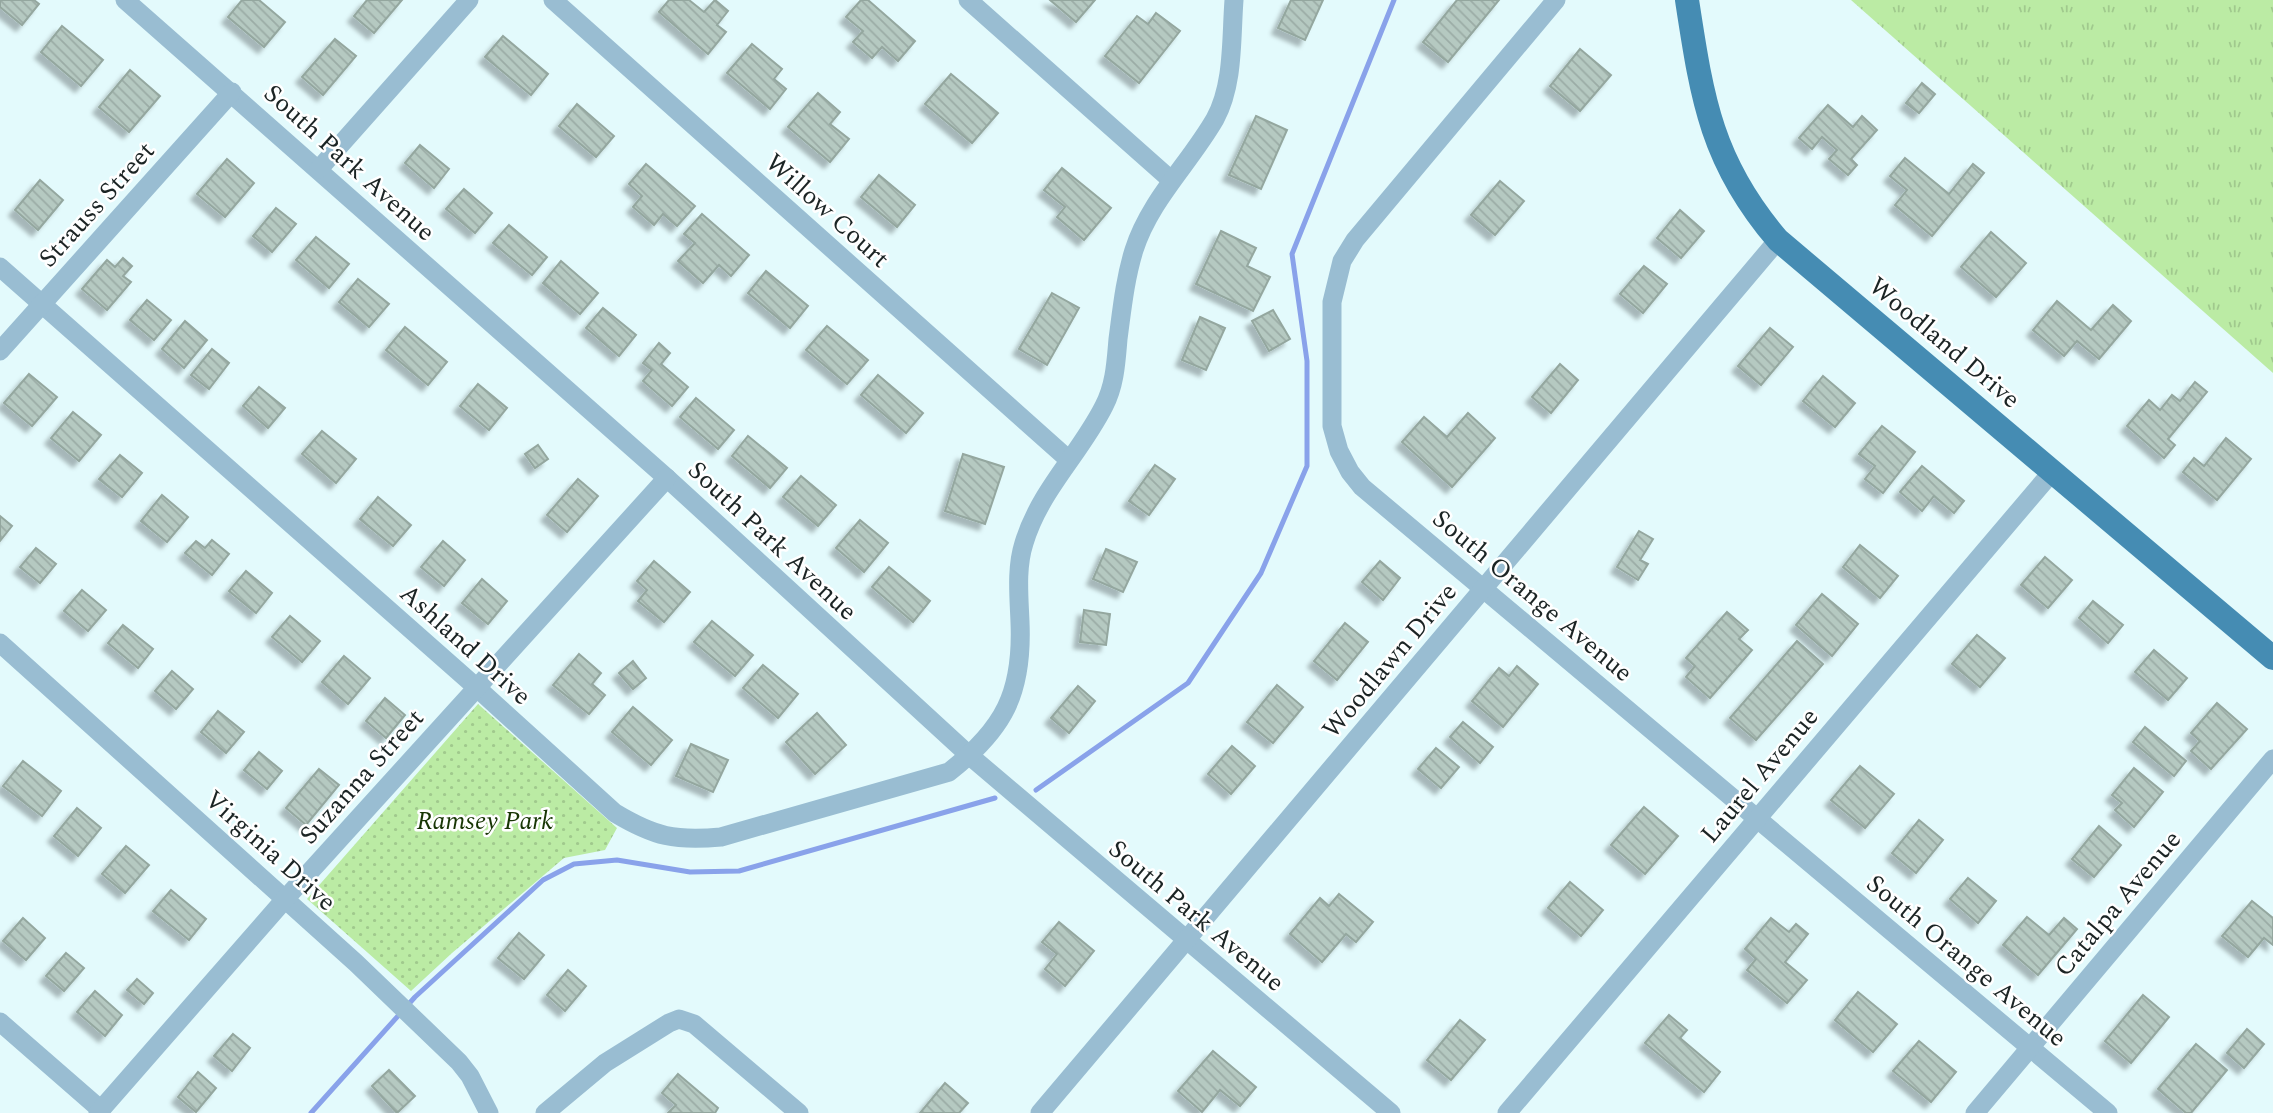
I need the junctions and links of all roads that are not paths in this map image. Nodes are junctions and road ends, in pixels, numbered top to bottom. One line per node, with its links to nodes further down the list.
1 (125, 0): 8 (street, South Park Avenue)
2 (469, 0): 9 (street)
3 (552, 0): 15 (street, Willow Court)
4 (968, 0): 10 (street)
5 (1234, 0): 10 (street, Ashland Drive)
6 (1556, 0): 18 (street, South Orange Avenue)
7 (1687, 0): 11 (main road, Woodland Drive)
8 (232, 92): 9 (street, South Park Avenue); 13 (street, Strauss Street)
9 (319, 169): 17 (street, South Park Avenue)
10 (1171, 180): 15 (street, Ashland Drive)
11 (1778, 240): 16 (main road, Woodland Drive); 18 (street, Woodlawn Drive)
12 (0, 267): 13 (street, Ashland Drive)
13 (42, 304): 14 (street, Strauss Street); 21 (street, Ashland Drive)
14 (0, 351)
15 (1069, 460): 22 (street, Ashland Drive)
16 (2052, 472): 20 (main road, Woodland Drive); 24 (street, Laurel Avenue)
17 (667, 478): 21 (street, Suzanna Street); 22 (street, South Park Avenue)
18 (1485, 588): 24 (street, South Orange Avenue); 26 (street, Woodlawn Drive)
19 (0, 643): 25 (street, Virginia Drive)
20 (2273, 658)
21 (476, 687): 22 (street, Ashland Drive); 25 (street, Suzanna Street)
22 (970, 757): 26 (street, South Park Avenue)
23 (2273, 760): 28 (street, Catalpa Avenue)
24 (1758, 817): 28 (street, South Orange Avenue); 35 (street, Laurel Avenue)
25 (286, 898): 29 (street, Suzanna Street); 30 (street, Virginia Drive)
26 (1185, 941): 33 (street, Woodlawn Drive); 34 (street, South Park Avenue)
27 (0, 1022): 29 (street)
28 (2030, 1047): 36 (street, Catalpa Avenue); 37 (street, South Orange Avenue)
29 (100, 1112)
30 (489, 1113)
31 (545, 1113): 32 (street)
32 (799, 1113)
33 (1040, 1113)
34 (1391, 1113)
35 (1507, 1113)
36 (1975, 1113)
37 (2108, 1113)

